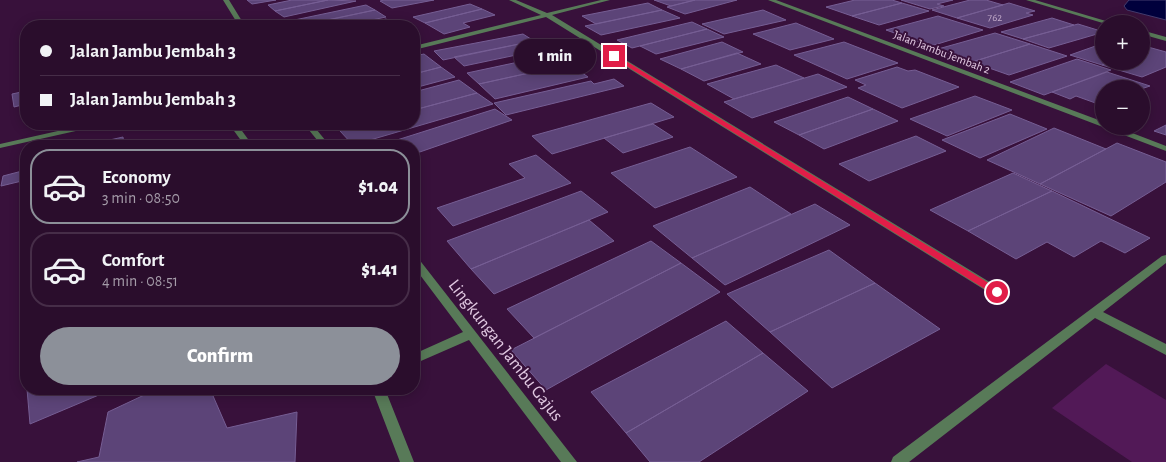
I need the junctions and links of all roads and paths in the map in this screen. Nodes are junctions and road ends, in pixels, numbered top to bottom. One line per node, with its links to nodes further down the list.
1 (226, 0): 8 (street)
2 (512, 0): 6 (street)
3 (607, 0): 6 (street)
4 (771, 0): 12 (street, Jalan Jambu Jembah 2)
5 (1029, 0): 7 (street)
6 (547, 16): 11 (street); 23 (street)
7 (1095, 19)
8 (238, 20)
9 (1150, 35): 10 (street)
10 (1166, 39)
11 (420, 47)
12 (1095, 122)
13 (71, 130): 16 (street)
14 (313, 130): 17 (street)
15 (1129, 135): 20 (street, Jalan Jambu Jembah 2)
16 (27, 140)
17 (321, 140)
18 (20, 142): 19 (street)
19 (0, 146)
20 (1166, 149)
21 (1166, 258): 24 (street)
22 (420, 268): 25 (street, Lingkungan Jambu Gajus)
23 (997, 292)
24 (1094, 313): 26 (street); 31 (street)
25 (471, 334): 27 (street); 30 (street, Lingkungan Jambu Gajus)
26 (1166, 350)
27 (420, 357)
28 (381, 395): 29 (street)
29 (406, 462)
30 (570, 462)
31 (898, 462)

